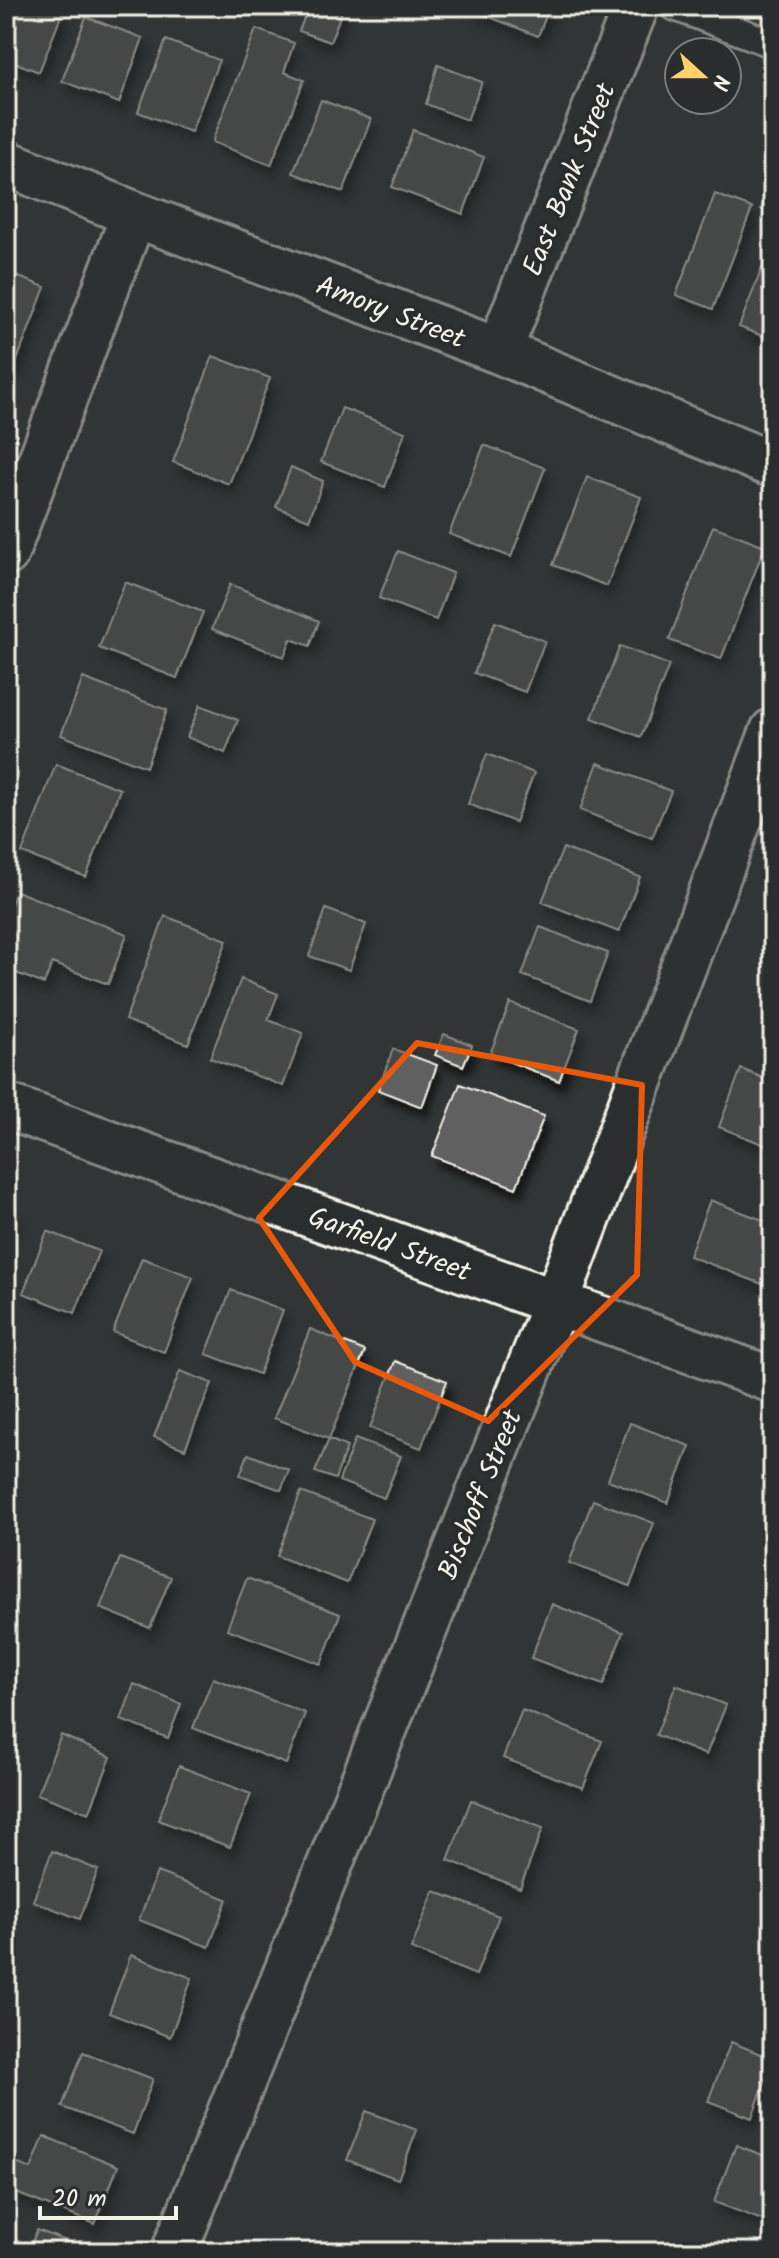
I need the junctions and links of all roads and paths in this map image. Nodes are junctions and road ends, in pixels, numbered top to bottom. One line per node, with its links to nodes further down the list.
1 (636, 6): 6 (street, East Bank Street)
2 (673, 6): 3 (lane)
3 (773, 44)
4 (6, 163): 5 (street, Amory Street)
5 (134, 214): 6 (street, Amory Street); 8 (street)
6 (499, 351): 7 (street, Amory Street)
7 (773, 465)
8 (6, 553)
9 (773, 731): 11 (street, Bischoff Street)
10 (6, 1106): 11 (street, Garfield Street)
11 (556, 1302): 12 (street, Garfield Street); 13 (street, Bischoff Street)
12 (773, 1380)
13 (174, 2252)

